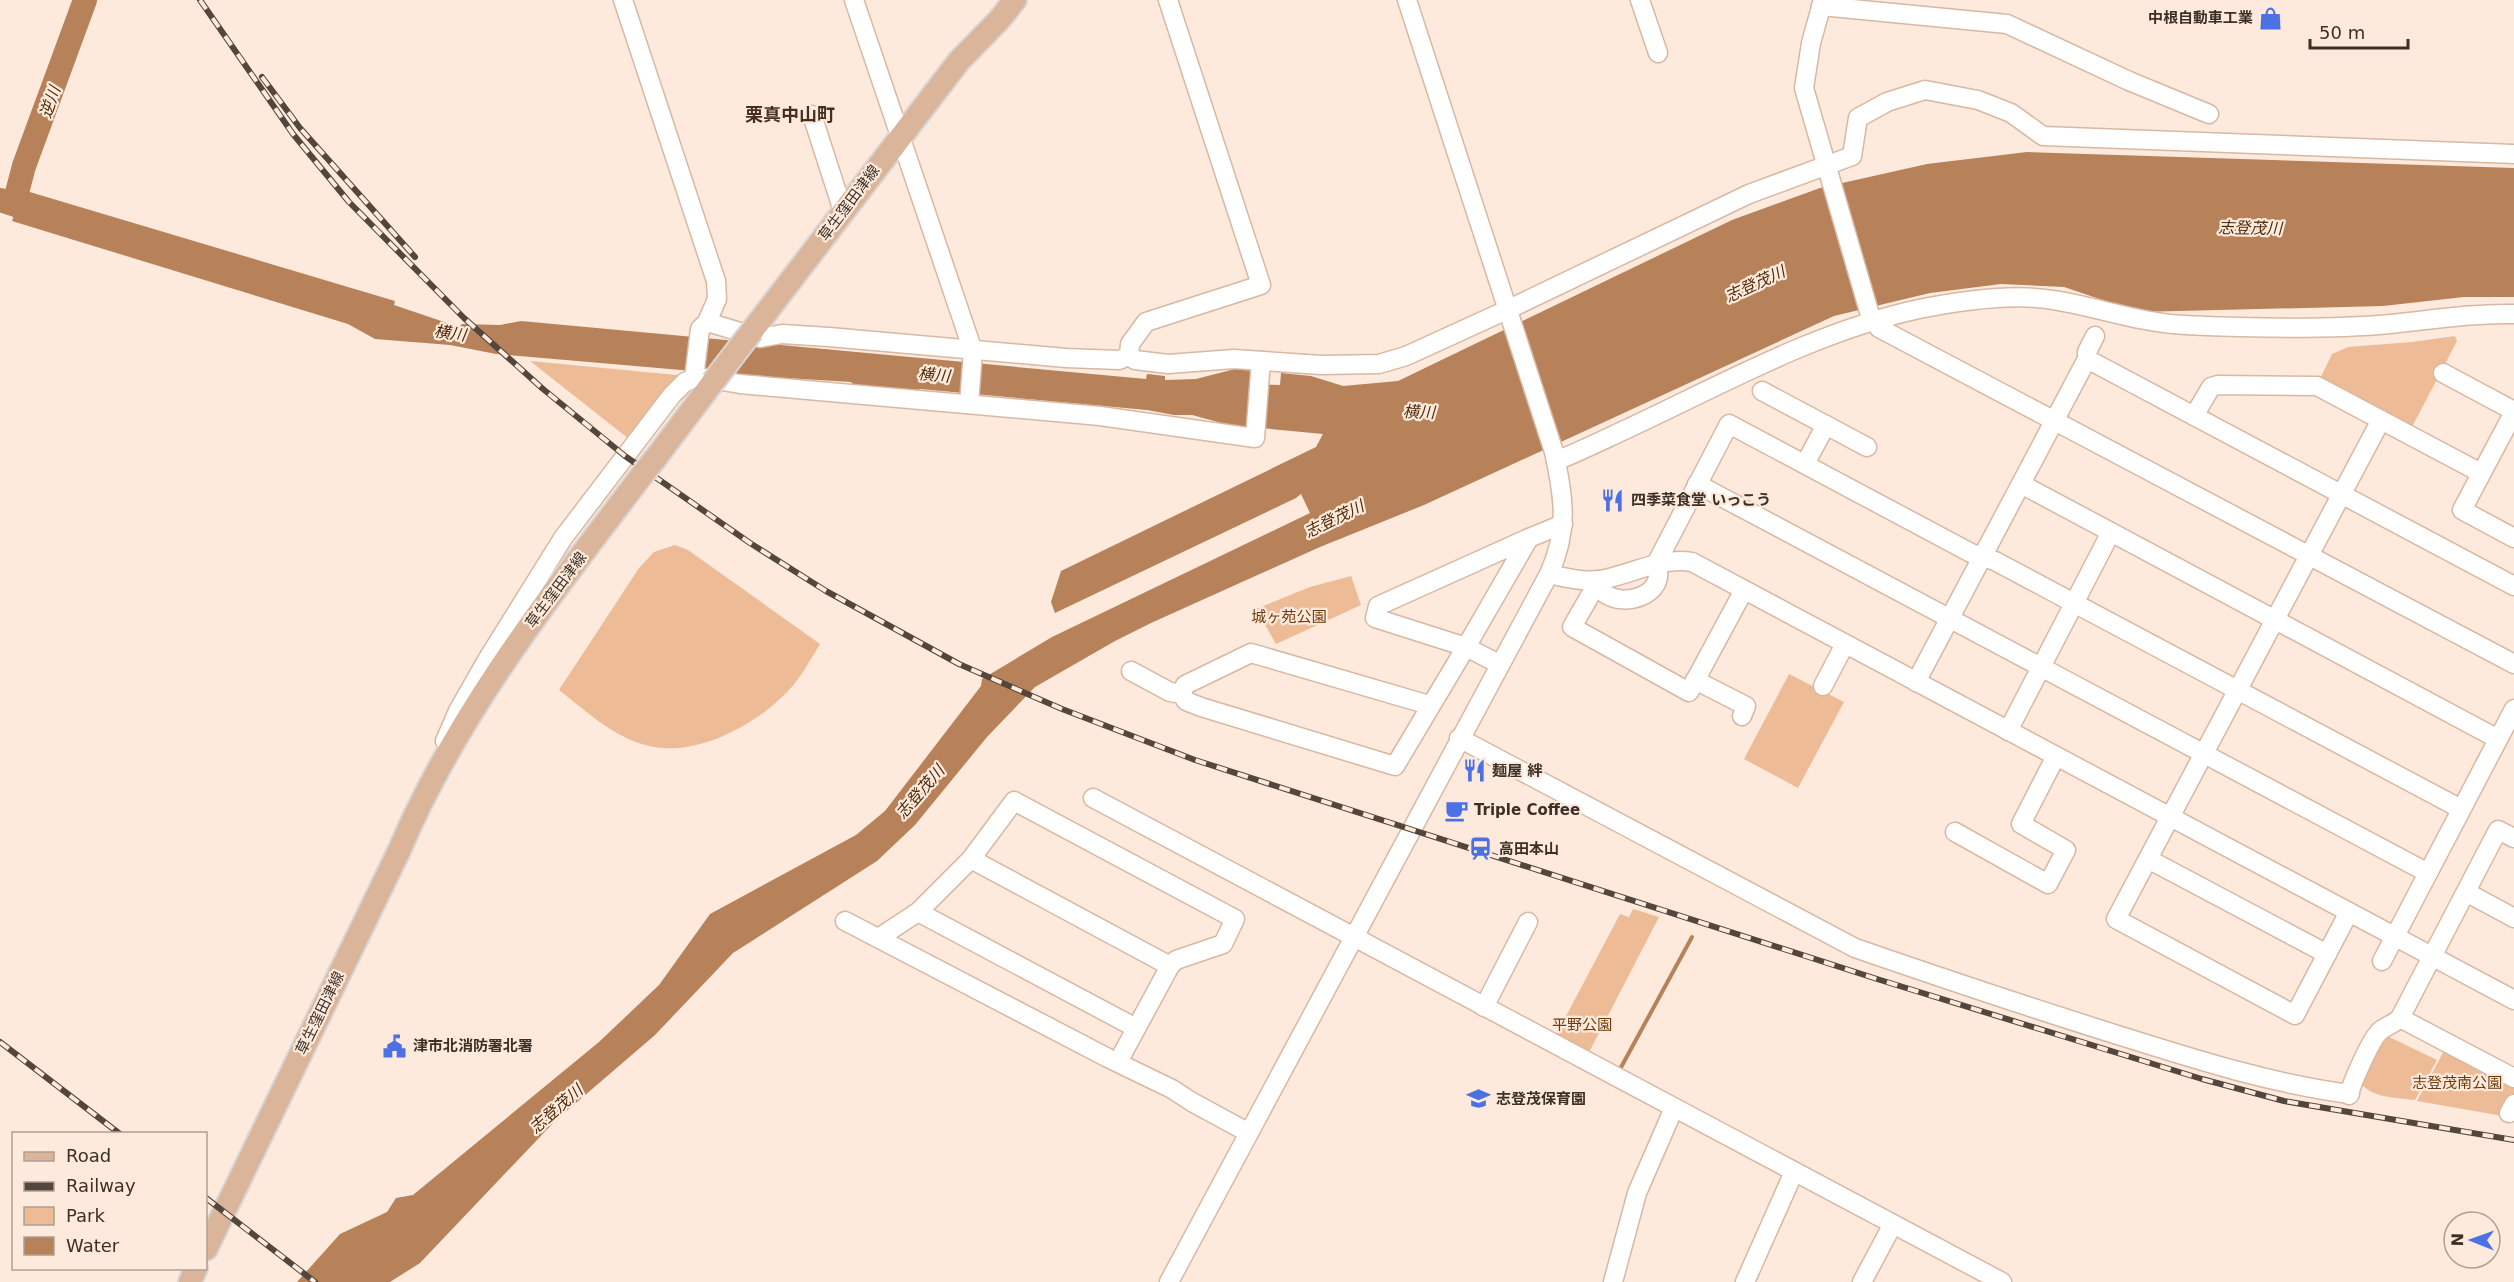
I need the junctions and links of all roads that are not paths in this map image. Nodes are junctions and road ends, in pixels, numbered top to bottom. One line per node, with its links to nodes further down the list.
1 (623, 0): 18 (street)
2 (854, 0): 11 (street)
3 (1015, 0): 11 (main road, 草生窪田津線)
4 (1168, 0): 21 (street)
5 (1407, 0): 15 (street)
6 (1640, 0): 8 (street)
7 (1822, 3): 9 (street); 13 (street)
8 (1658, 53)
9 (2209, 114)
10 (812, 115): 14 (street)
11 (899, 138): 14 (main road, 草生窪田津線); 20 (street)
12 (2514, 154): 13 (street)
13 (1826, 165): 15 (street); 17 (street)
14 (843, 212): 25 (main road, 草生窪田津線, bridge)
15 (1509, 311): 23 (street); 34 (street)
16 (2514, 314): 17 (street)
17 (1872, 318): 31 (street); 34 (street)
18 (704, 325): 20 (street); 25 (street)
19 (2095, 336): 22 (street)
20 (973, 351): 21 (street); 27 (street)
21 (1128, 356): 23 (street)
22 (2087, 359): 29 (street); 31 (street)
23 (1262, 361): 27 (street)
24 (2443, 373): 28 (street)
25 (701, 378): 27 (street); 71 (main road, 草生窪田津線); 71 (street)
26 (1762, 391): 32 (street)
27 (969, 404)
28 (2514, 411): 36 (street)
29 (2194, 416): 30 (street); 39 (street)
30 (2380, 420): 36 (street); 39 (street)
31 (2054, 421): 38 (street); 45 (street)
32 (1826, 425): 33 (street); 35 (street)
33 (1867, 447)
34 (1555, 456): 40 (street)
35 (1805, 464): 37 (street); 44 (street)
36 (2481, 473): 43 (street)
37 (1697, 484): 46 (street); 52 (street)
38 (2021, 484): 41 (street); 44 (street)
39 (2341, 494): 45 (street); 49 (street)
40 (1563, 524): 42 (street); 47 (street)
41 (2111, 532): 51 (street); 53 (street)
42 (1529, 538): 55 (street); 55 (street)
43 (2514, 538)
44 (1982, 556): 51 (street); 52 (street)
45 (2309, 556): 53 (street); 57 (street)
46 (1656, 564): 48 (street); 48 (street); 50 (street)
47 (1549, 574): 48 (street); 56 (street)
48 (1599, 580): 60 (street)
49 (2514, 585)
50 (1744, 590): 54 (street); 60 (street)
51 (2074, 603): 58 (street); 63 (street)
52 (1949, 618): 58 (street); 61 (street)
53 (2275, 620): 63 (street); 70 (street)
54 (1845, 644): 61 (street); 62 (street)
55 (1466, 646): 56 (street); 66 (street)
56 (1499, 664): 69 (street)
57 (2514, 664)
58 (2041, 667): 68 (street); 72 (street)
59 (1131, 671): 64 (street)
60 (1695, 680): 65 (street)
61 (1916, 682): 68 (street)
62 (1823, 686)
63 (2238, 690): 72 (street); 75 (street)
64 (1182, 694): 66 (street); 66 (street)
65 (1740, 702)
66 (1430, 705)
67 (2514, 709): 70 (street)
68 (2008, 730): 73 (street)
69 (1459, 738): 90 (street); 97 (street)
70 (2498, 739): 75 (street)
71 (449, 753): 105 (main road, 草生窪田津線)
72 (2204, 753): 76 (street); 81 (street)
73 (2056, 756): 76 (street); 77 (street)
74 (1093, 798): 90 (street)
75 (2461, 809): 81 (street)
76 (2170, 817): 80 (street); 84 (street)
77 (1955, 832)
78 (2514, 838): 82 (street)
79 (971, 859): 83 (street); 94 (street); 94 (street)
80 (2148, 859): 91 (street); 91 (street)
81 (2428, 873): 88 (street)
82 (2466, 892): 85 (street); 92 (street)
83 (918, 912): 89 (street); 98 (street)
84 (2349, 912): 88 (street); 91 (street)
85 (2514, 918)
86 (845, 921): 89 (street)
87 (1528, 922): 96 (street)
88 (2395, 936): 92 (street); 93 (street)
89 (880, 937): 99 (street)
90 (1353, 937): 96 (street); 102 (street)
91 (2327, 954)
92 (2432, 956): 95 (street); 97 (street)
93 (2382, 961)
94 (1170, 966): 98 (street)
95 (2514, 1000)
96 (1484, 1007): 101 (street)
97 (2400, 1018): 100 (street)
98 (1137, 1028): 99 (street)
99 (1118, 1062): 102 (street)
100 (2514, 1078)
101 (1674, 1108): 103 (street); 107 (street)
102 (1249, 1133): 106 (street)
103 (1794, 1172): 104 (street); 108 (street)
104 (1893, 1224): 109 (street); 110 (street)
105 (207, 1247)
106 (1169, 1282)
107 (1613, 1282)
108 (1745, 1282)
109 (1862, 1282)
110 (2002, 1282)

